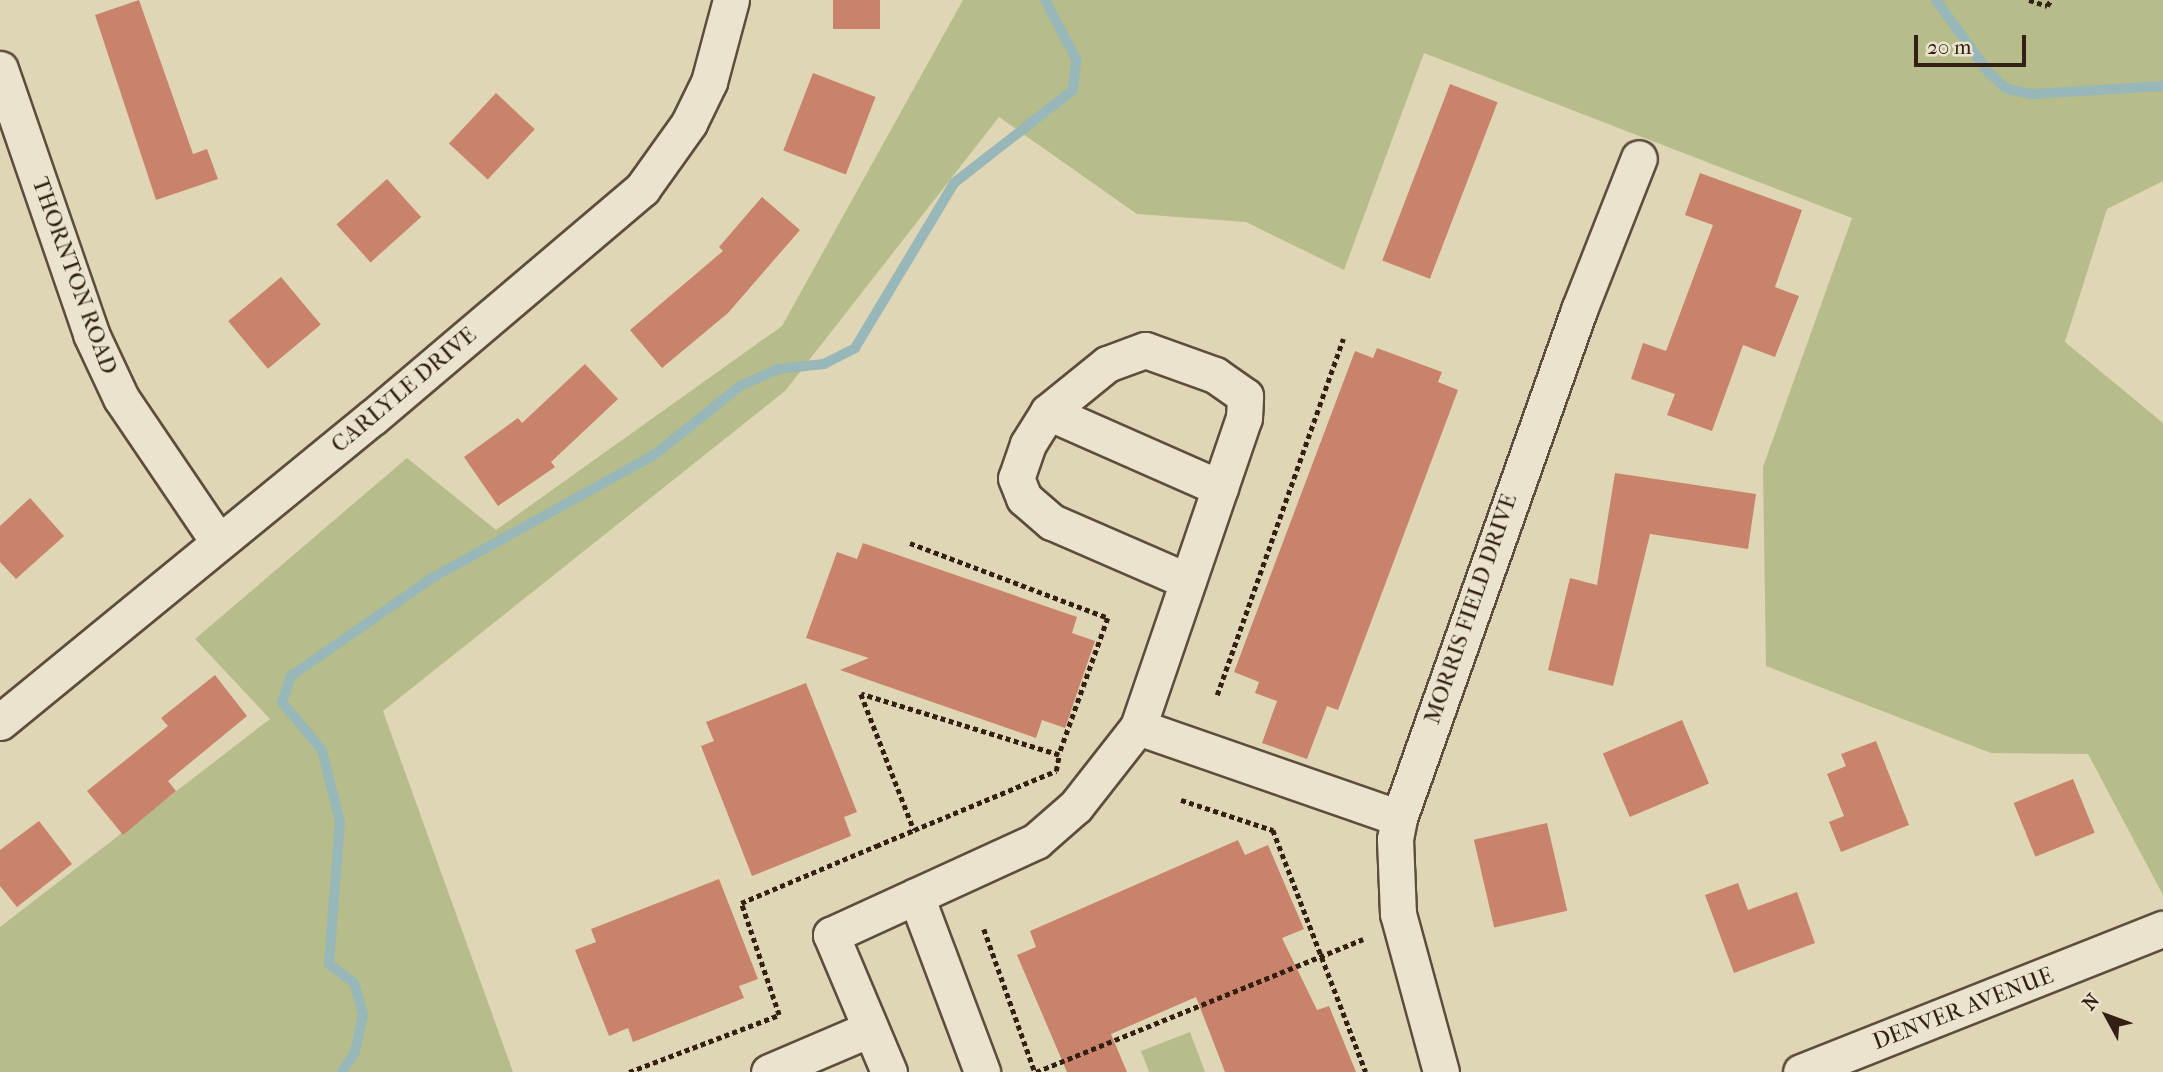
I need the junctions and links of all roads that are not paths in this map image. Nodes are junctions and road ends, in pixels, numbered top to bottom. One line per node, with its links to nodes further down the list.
1 (731, 0): 6 (street, CARLYLE DRIVE)
2 (0, 69): 6 (street, THORNTON ROAD)
3 (1639, 158): 10 (street, MORRIS FIELD DRIVE)
4 (1048, 412): 5 (street); 5 (street); 7 (street)
5 (1220, 488): 7 (street)
6 (218, 541): 8 (street, CARLYLE DRIVE)
7 (1188, 581): 9 (street)
8 (0, 722)
9 (1138, 727): 10 (street); 11 (street)
10 (1399, 818): 17 (street, MORRIS FIELD DRIVE)
11 (916, 896): 13 (street); 16 (street)
12 (2163, 929): 18 (street, DENVER AVENUE)
13 (870, 1029): 14 (street); 15 (street)
14 (769, 1072)
15 (889, 1072)
16 (982, 1072)
17 (1441, 1072)
18 (1801, 1072)

